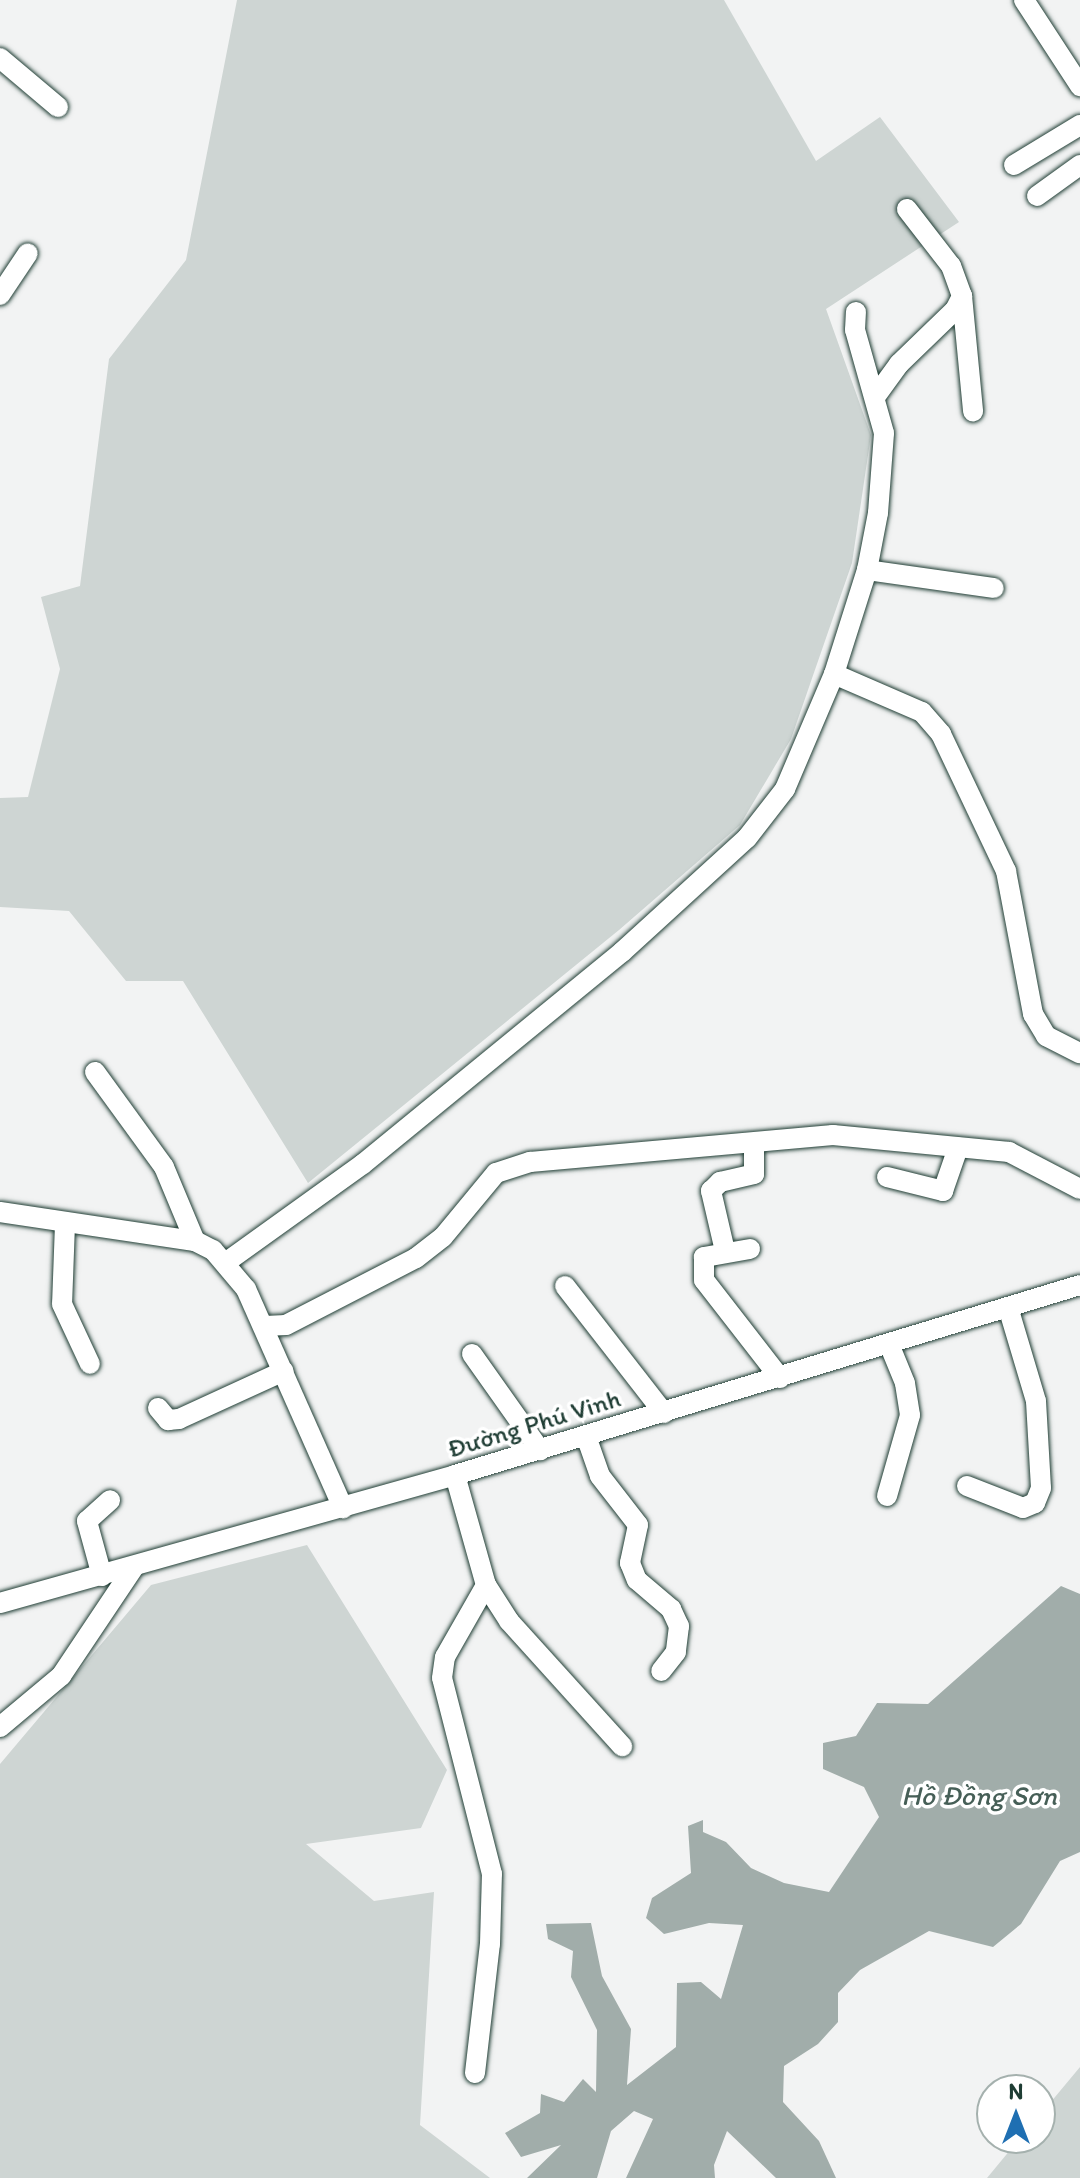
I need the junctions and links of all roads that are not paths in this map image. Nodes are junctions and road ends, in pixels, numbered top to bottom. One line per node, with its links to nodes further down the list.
1 (1024, 0): 3 (street)
2 (0, 58): 4 (street)
3 (1080, 86)
4 (58, 107)
5 (1080, 125): 6 (street)
6 (1014, 165)
7 (1080, 165): 8 (street)
8 (1037, 196)
9 (907, 209): 12 (street)
10 (28, 253): 11 (street)
11 (0, 295)
12 (962, 296): 14 (street); 15 (street)
13 (856, 312): 14 (street)
14 (875, 397): 16 (street)
15 (973, 411)
16 (867, 570): 17 (street); 18 (street)
17 (994, 588)
18 (834, 674): 19 (street); 30 (street)
19 (1080, 1053)
20 (95, 1072): 27 (street)
21 (754, 1145): 22 (street); 29 (street); 34 (street)
22 (958, 1148): 23 (street); 24 (street)
23 (887, 1177)
24 (1080, 1189)
25 (0, 1212): 26 (street)
26 (65, 1224): 27 (street); 37 (street)
27 (195, 1241): 30 (street)
28 (750, 1249): 29 (street)
29 (725, 1251): 39 (street)
30 (225, 1263): 34 (street)
31 (1080, 1285): 33 (street, Đường Phú Vinh)
32 (565, 1286): 41 (street)
33 (1008, 1307): 35 (street, Đường Phú Vinh); 45 (street)
34 (265, 1326): 38 (street)
35 (889, 1344): 39 (street, Đường Phú Vinh); 46 (street)
36 (472, 1354): 43 (street)
37 (90, 1364)
38 (284, 1371): 40 (street); 48 (street)
39 (780, 1378): 41 (street, Đường Phú Vinh)
40 (158, 1408)
41 (664, 1413): 42 (street, Đường Phú Vinh)
42 (586, 1436): 43 (street, Đường Phú Vinh); 53 (street)
43 (540, 1450): 44 (street, Đường Phú Vinh)
44 (455, 1475): 48 (street, Đường Phú Vinh); 51 (street)
45 (967, 1486)
46 (887, 1496)
47 (110, 1500): 50 (street)
48 (343, 1508): 49 (street, Đường Phú Vinh)
49 (134, 1567): 50 (street, Đường Phú Vinh); 54 (street)
50 (102, 1576): 52 (street, Đường Phú Vinh)
51 (486, 1585): 55 (street); 56 (street)
52 (0, 1603)
53 (661, 1671)
54 (0, 1727)
55 (622, 1746)
56 (475, 2073)

